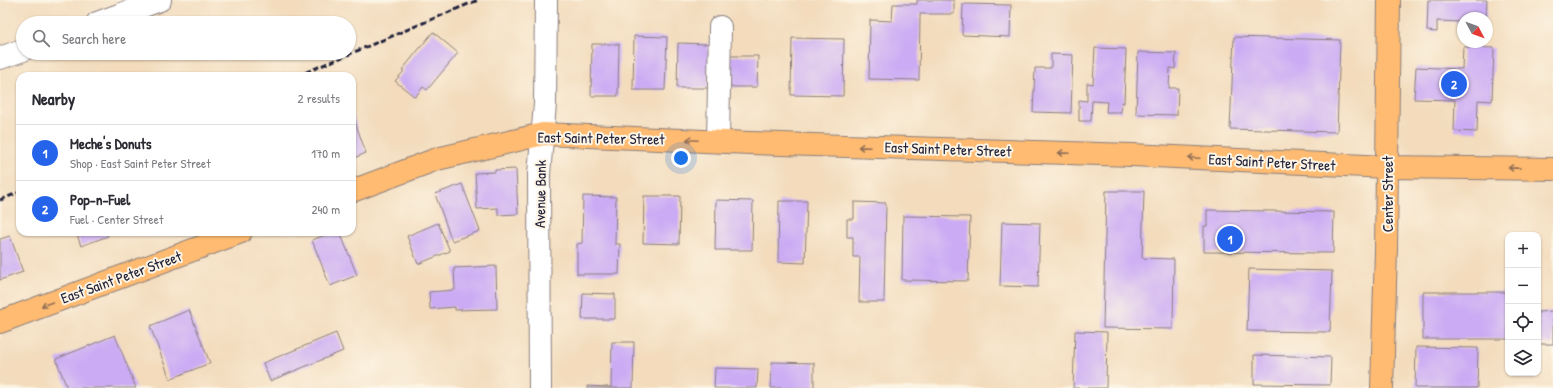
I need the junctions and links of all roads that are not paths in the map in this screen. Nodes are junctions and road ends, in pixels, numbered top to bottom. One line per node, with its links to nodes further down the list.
1 (159, 0): 4 (street)
2 (546, 0): 8 (street, Avenue Bank)
3 (1389, 0): 10 (main road, Center Street)
4 (116, 16)
5 (720, 27): 9 (street)
6 (16, 52): 7 (street)
7 (0, 58)
8 (543, 134): 9 (main road, East Saint Peter Street, one-way to 8); 12 (main road, East Saint Peter Street); 15 (street, Avenue Bank)
9 (718, 141): 10 (main road, East Saint Peter Street, one-way to 9)
10 (1387, 167): 11 (main road, East Saint Peter Street, one-way to 10); 16 (main road, Center Street)
11 (1553, 169)
12 (356, 189)
13 (230, 236): 14 (main road, East Saint Peter Street, one-way to 14)
14 (0, 322)
15 (540, 388)
16 (1382, 388)

